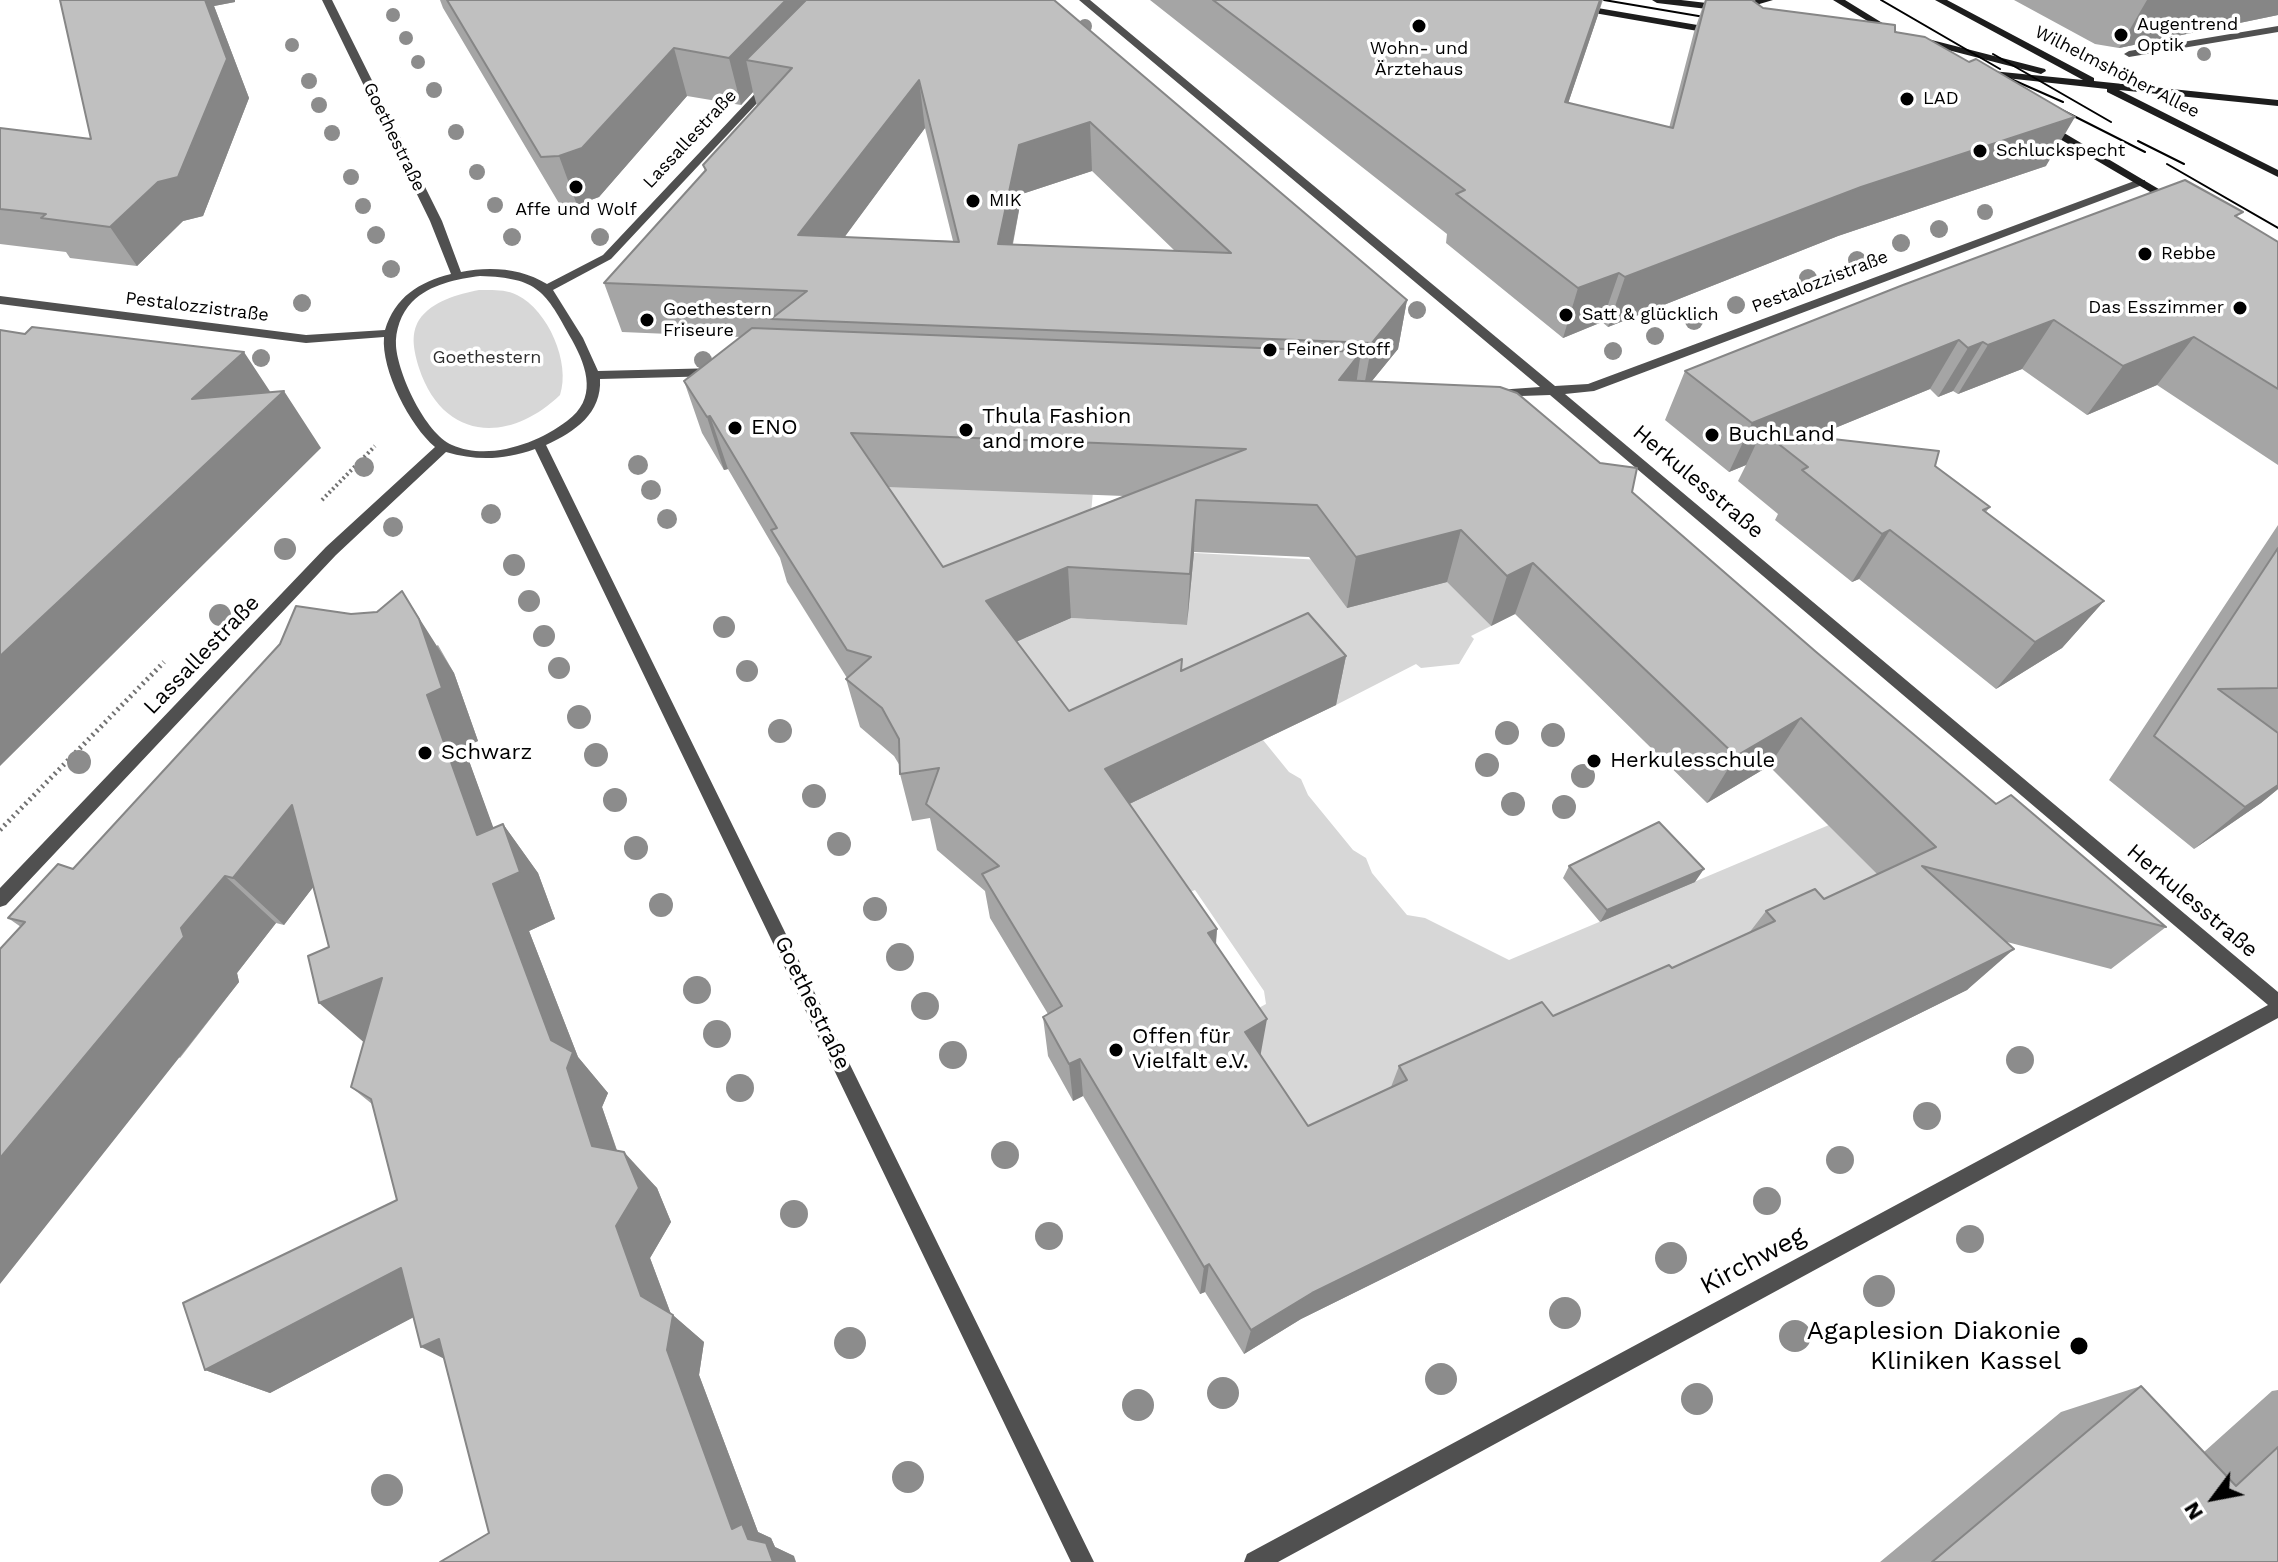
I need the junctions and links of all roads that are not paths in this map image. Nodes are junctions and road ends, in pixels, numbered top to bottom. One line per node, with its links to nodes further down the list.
1 (327, 0): 26 (street, Goethestraße)
2 (1084, 0): 32 (street, Herkulesstraße)
3 (1657, 0): 8 (street)
4 (1768, 0): 8 (street)
5 (1838, 0): 12 (street)
6 (1940, 0): 20 (street, Wilhelmshöher Allee)
7 (1562, 5): 13 (street)
8 (1728, 9): 9 (street)
9 (1774, 12)
10 (1864, 27): 12 (street)
11 (2278, 29): 16 (street)
12 (1892, 32): 14 (street); 20 (street)
13 (1732, 34)
14 (1902, 39)
15 (1912, 46): 17 (street)
16 (2134, 57)
17 (1931, 58)
18 (1963, 71): 20 (street)
19 (775, 79): 27 (street, Lassallestraße)
20 (2101, 86): 21 (street); 23 (street, Wilhelmshöher Allee)
21 (2278, 103)
22 (2028, 116): 24 (street)
23 (2278, 174)
24 (2141, 182): 25 (street); 32 (street, Pestalozzistraße)
25 (2185, 207)
26 (457, 276): 27 (street); 29 (street)
27 (547, 289): 31 (street)
28 (0, 300): 29 (street, Pestalozzistraße)
29 (391, 333): 35 (street)
30 (734, 373): 31 (street)
31 (596, 375): 34 (street)
32 (1552, 391): 33 (street, Pestalozzistraße); 37 (street, Herkulesstraße)
33 (1480, 395)
34 (539, 444): 35 (street); 38 (street, Goethestraße)
35 (443, 447): 36 (street, Lassallestraße)
36 (0, 900)
37 (2278, 1006): 39 (street, Kirchweg)
38 (1083, 1562)
39 (1255, 1562)

